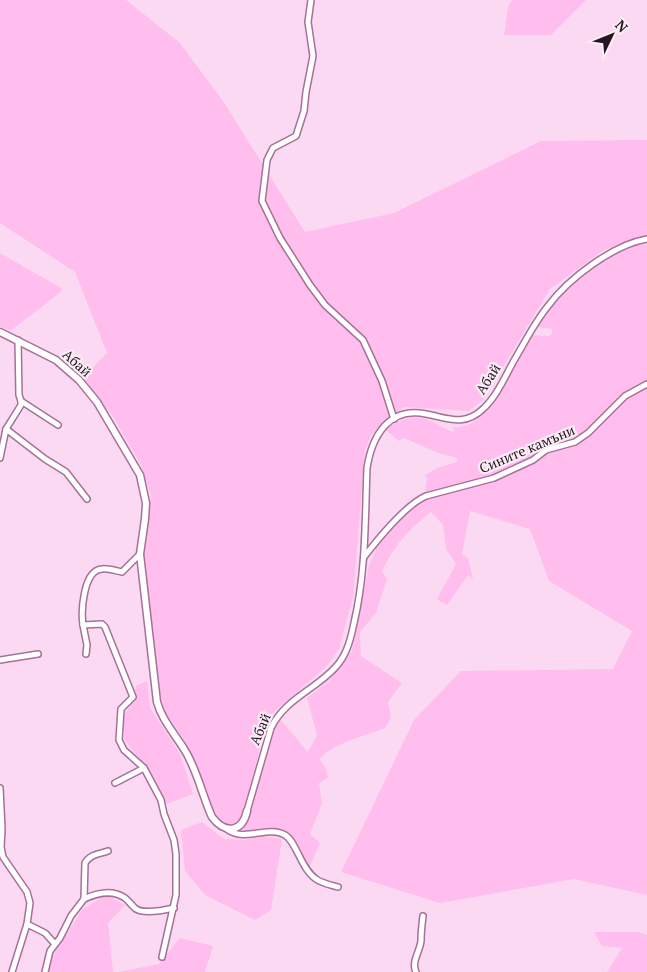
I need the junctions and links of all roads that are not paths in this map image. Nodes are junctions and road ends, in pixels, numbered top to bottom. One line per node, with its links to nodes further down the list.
1 (311, 0): 7 (street)
2 (647, 239): 7 (street, Абай)
3 (0, 332): 4 (street, Абай)
4 (18, 340): 6 (street); 12 (street, Абай)
5 (647, 384): 13 (street, Сините камъни)
6 (21, 401): 8 (street); 9 (street)
7 (394, 419): 13 (street, Абай)
8 (58, 425)
9 (6, 429): 10 (street); 11 (street)
10 (0, 458)
11 (88, 499)
12 (140, 554): 14 (street); 22 (street, Абай)
13 (364, 558): 21 (street, Абай)
14 (83, 626): 16 (street); 18 (street)
15 (38, 654): 17 (street)
16 (86, 654)
17 (0, 660)
18 (144, 768): 19 (street); 26 (street)
19 (115, 783)
20 (0, 788): 28 (street)
21 (248, 811): 22 (street, Абай)
22 (228, 830): 24 (street)
23 (108, 851): 25 (street)
24 (338, 887)
25 (84, 899): 26 (street); 29 (street)
26 (174, 908): 30 (street)
27 (423, 916): 33 (street)
28 (27, 924): 29 (street); 31 (street)
29 (55, 944): 32 (street)
30 (162, 957)
31 (12, 972)
32 (45, 972)
33 (416, 972)

